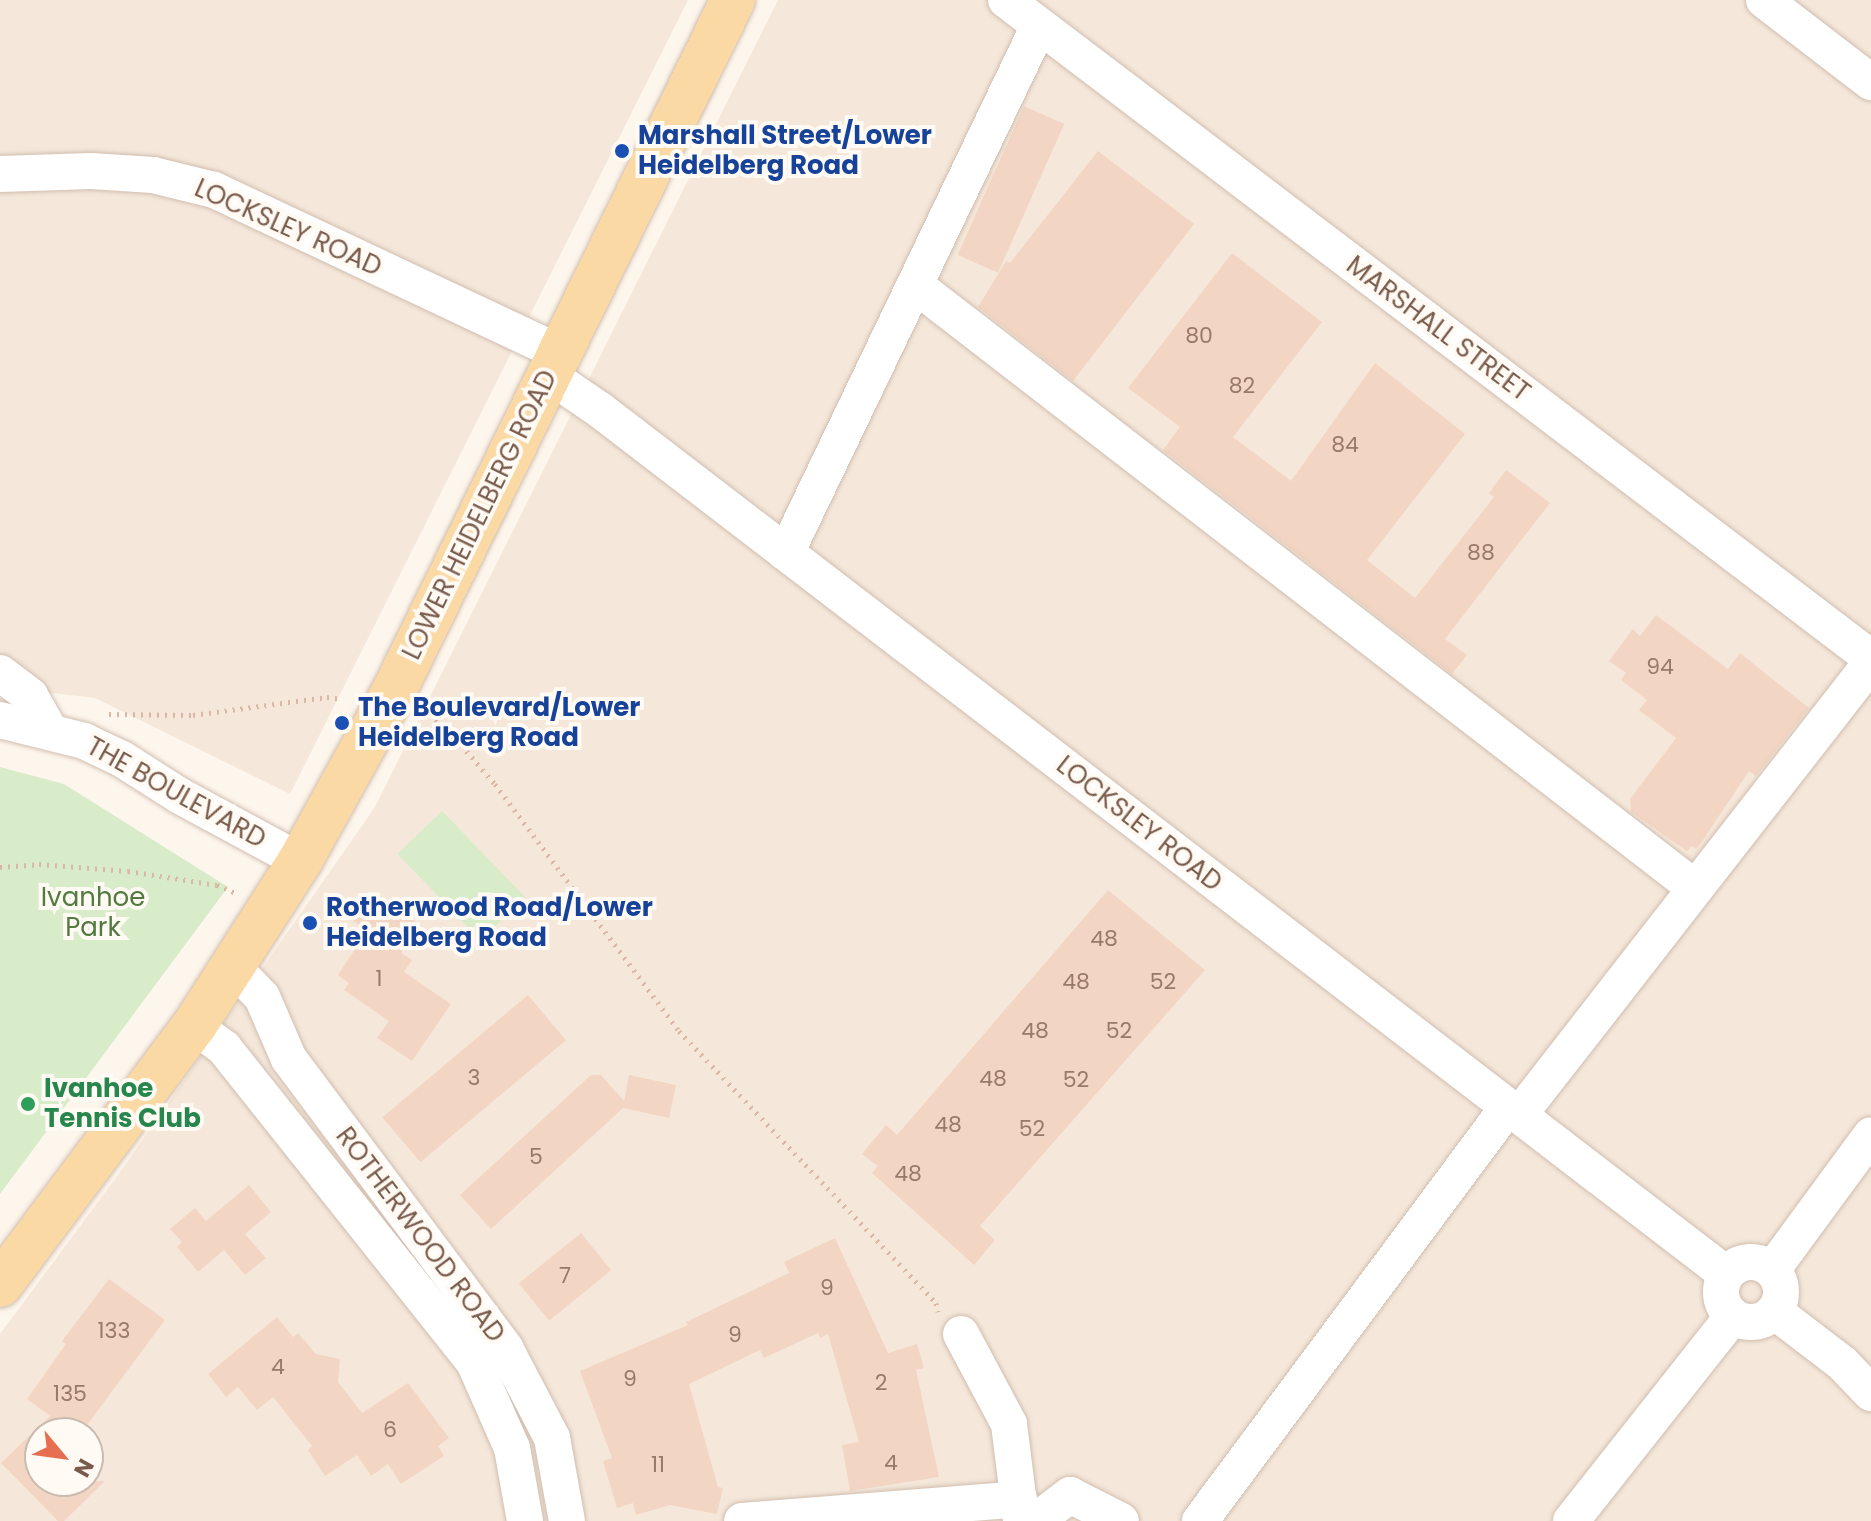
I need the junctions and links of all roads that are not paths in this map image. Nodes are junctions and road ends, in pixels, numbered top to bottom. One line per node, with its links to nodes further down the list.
1 (733, 0): 8 (main road, LOWER HEIDELBERG ROAD)
2 (1006, 0): 4 (street, MARSHALL STREET)
3 (1764, 0): 5 (street)
4 (1039, 26): 7 (street); 10 (street, MARSHALL STREET)
5 (1871, 82)
6 (0, 174): 8 (street, LOCKSLEY ROAD)
7 (915, 285): 9 (street); 15 (street)
8 (555, 364): 9 (street, LOCKSLEY ROAD); 14 (main road, LOWER HEIDELBERG ROAD)
9 (786, 553): 18 (street, LOCKSLEY ROAD)
10 (1871, 660): 15 (street)
11 (0, 673): 13 (street)
12 (0, 720): 13 (street, THE BOULEVARD)
13 (50, 731): 14 (street, THE BOULEVARD)
14 (300, 861): 16 (main road, LOWER HEIDELBERG ROAD)
15 (1695, 888): 18 (street)
16 (234, 968): 17 (main road, LOWER HEIDELBERG ROAD); 29 (street, ROTHERWOOD ROAD)
17 (194, 1026): 22 (main road, LOWER HEIDELBERG ROAD); 28 (street, ROTHERWOOD ROAD)
18 (1513, 1111): 21 (street, LOCKSLEY ROAD); 32 (street)
19 (1871, 1135): 20 (street)
20 (1772, 1270): 21 (street); 23 (street)
21 (1726, 1274): 24 (street)
22 (0, 1285)
23 (1774, 1311): 24 (street); 26 (street)
24 (1733, 1316): 33 (street)
25 (950, 1324): 27 (street)
26 (1871, 1393)
27 (1025, 1514): 30 (street); 31 (street)
28 (525, 1521)
29 (567, 1521)
30 (742, 1521)
31 (1121, 1521)
32 (1200, 1521)
33 (1571, 1521)

